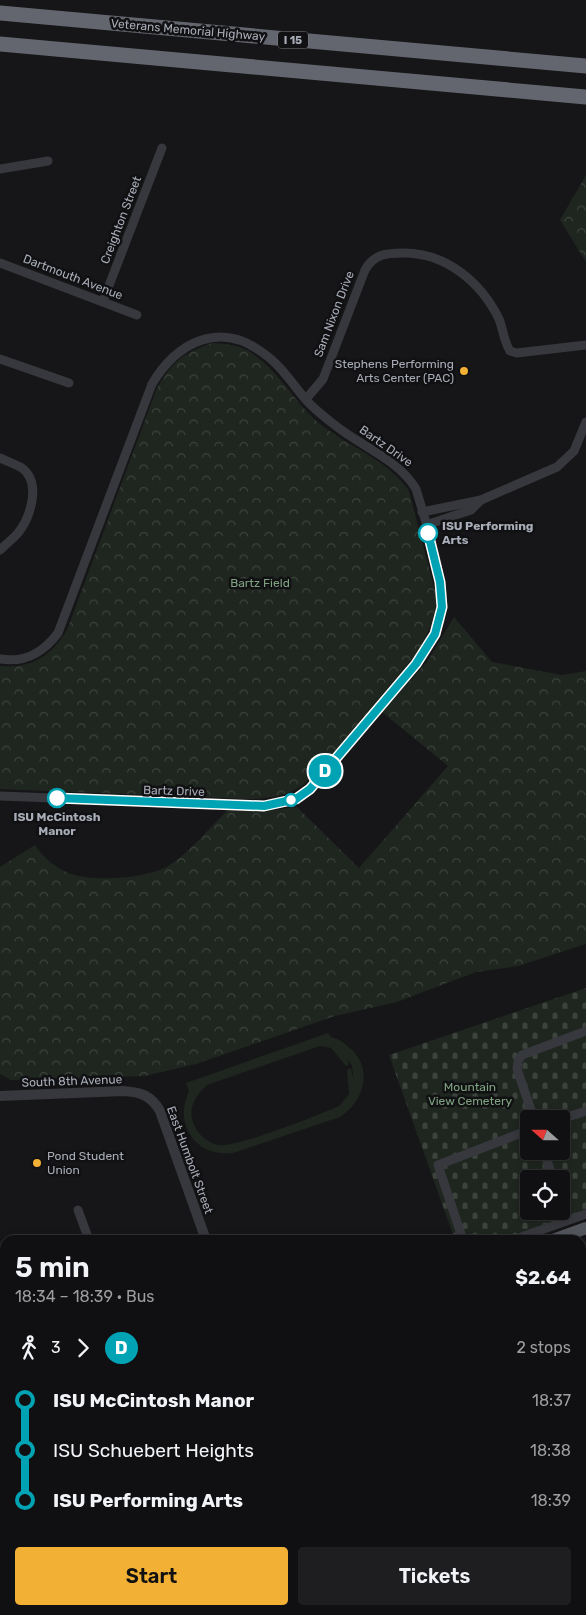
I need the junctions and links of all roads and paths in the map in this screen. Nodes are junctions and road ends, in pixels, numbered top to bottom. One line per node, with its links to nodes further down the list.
1 (0, 13): 3 (highway, Veterans Memorial Highway / I 15)
2 (0, 44): 4 (highway)
3 (586, 66)
4 (586, 97)
5 (162, 148): 9 (street, Creighton Street)
6 (48, 161): 7 (street)
7 (0, 169)
8 (0, 263): 9 (street, Dartmouth Avenue)
9 (103, 302): 10 (street, Dartmouth Avenue)
10 (138, 315)
11 (586, 345): 14 (street, Sam Nixon Drive)
12 (0, 359): 13 (street)
13 (69, 383)
14 (306, 399): 18 (street, Bartz Drive); 21 (street, Bartz Drive)
15 (586, 422): 17 (street)
16 (0, 458): 20 (street)
17 (481, 500): 18 (street); 19 (street)
18 (422, 512): 19 (street, Bartz Drive)
19 (426, 524): 22 (street, Bartz Drive)
20 (0, 550)
21 (0, 659)
22 (0, 796)
23 (586, 1031): 26 (street)
24 (144, 1094): 25 (street, South 8th Avenue); 35 (street, East Humbolt Street)
25 (0, 1096)
26 (531, 1110)
27 (586, 1111): 28 (street)
28 (570, 1116)
29 (520, 1133): 36 (street)
30 (78, 1210): 34 (street)
31 (586, 1214): 32 (street)
32 (566, 1221): 37 (street)
33 (586, 1228): 38 (main road)
34 (87, 1235)
35 (204, 1235)
36 (461, 1235)
37 (527, 1235)
38 (569, 1235)

